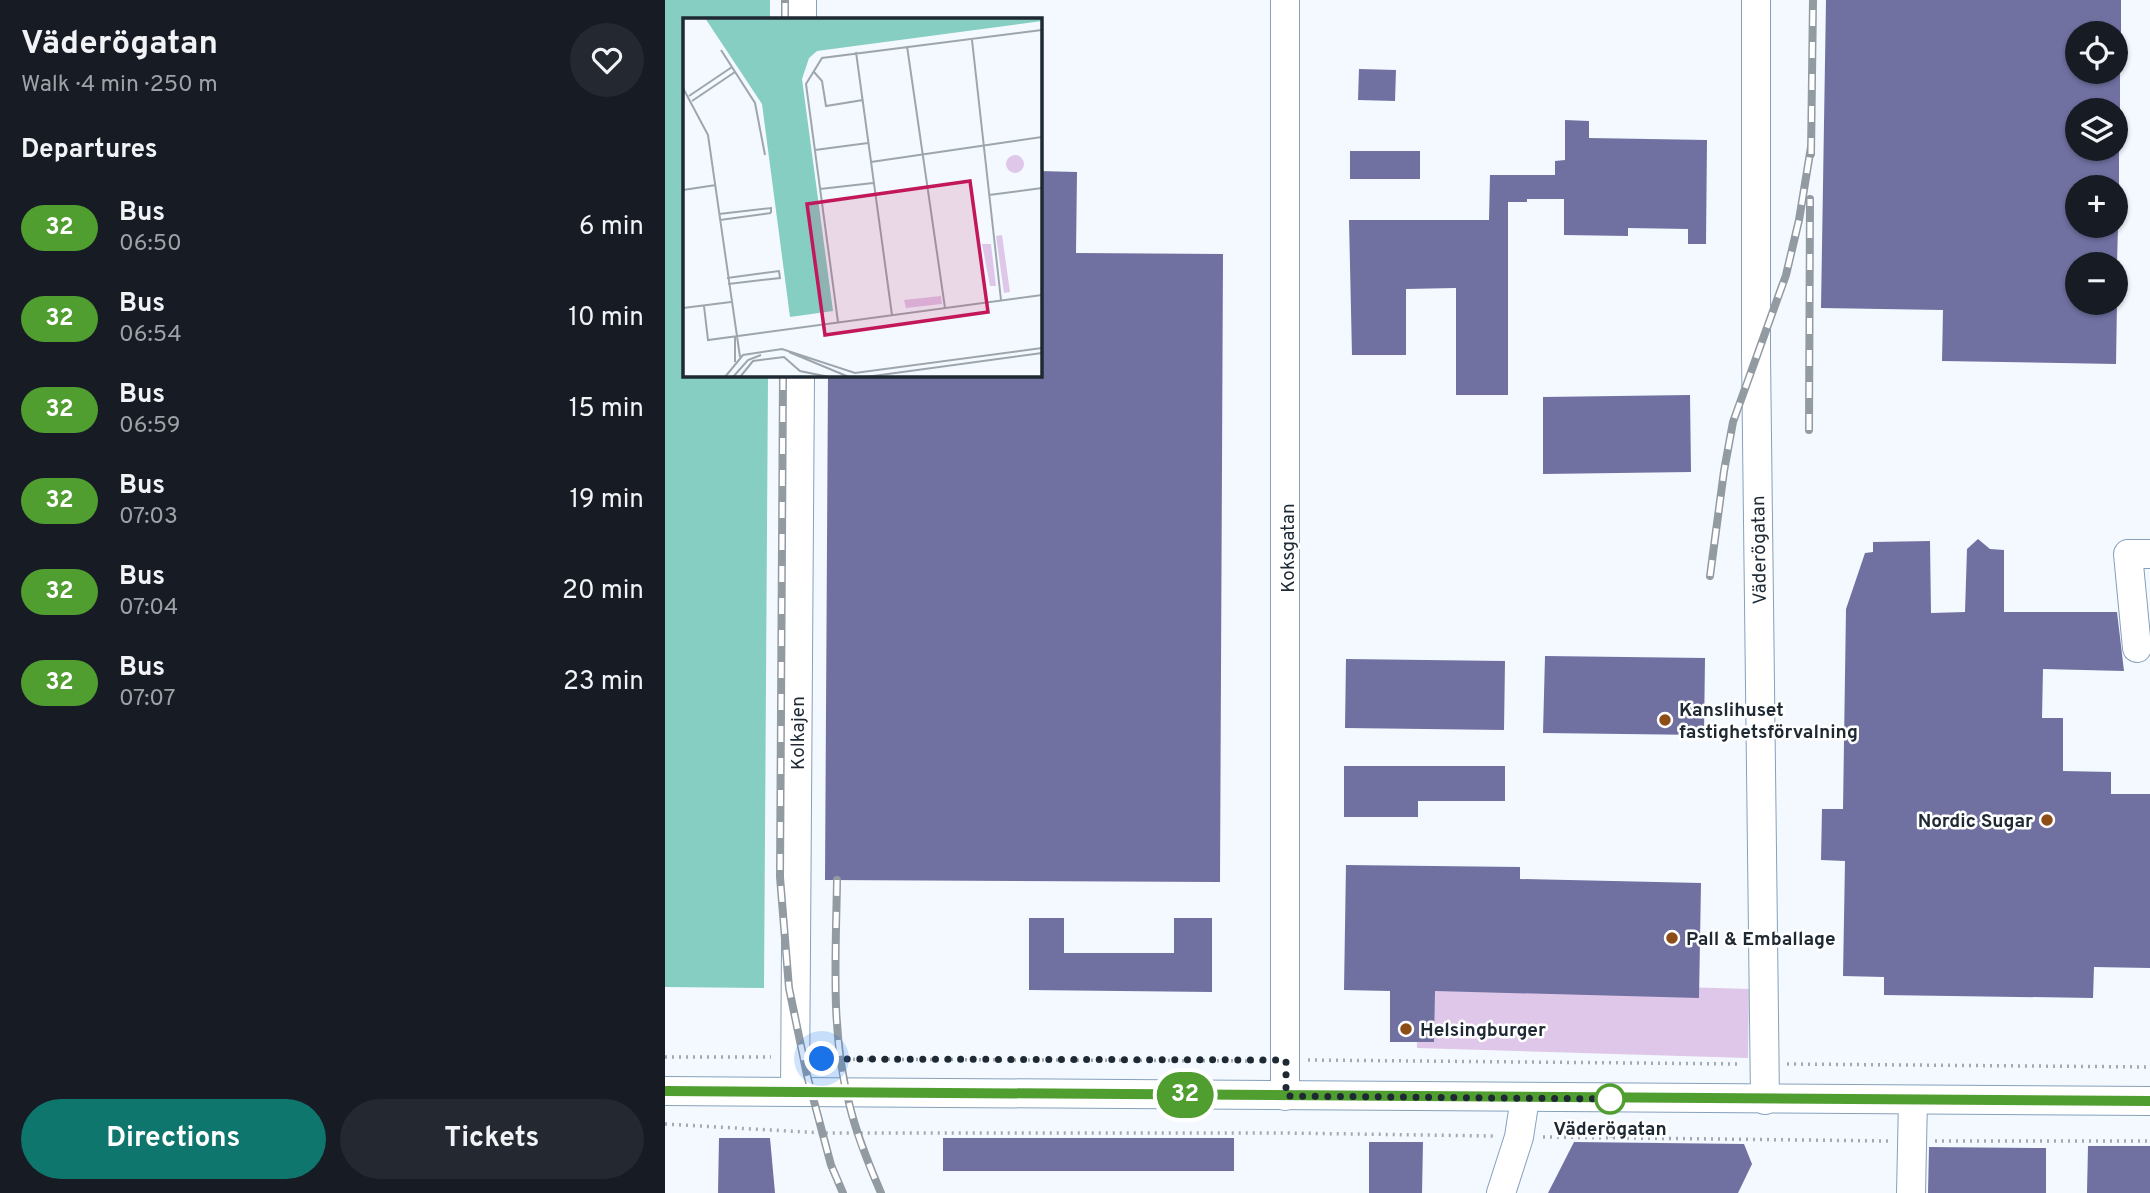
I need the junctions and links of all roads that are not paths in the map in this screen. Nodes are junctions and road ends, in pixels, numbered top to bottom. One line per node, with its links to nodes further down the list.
1 (802, 0): 4 (street)
2 (1285, 0): 10 (street, Koksgatan)
3 (1756, 0): 12 (street, Väderögatan)
4 (802, 18)
5 (800, 376): 9 (street, Kolkajen)
6 (2150, 554): 7 (street)
7 (2137, 648)
8 (665, 1091): 9 (street)
9 (795, 1091): 10 (street)
10 (1286, 1096): 11 (street)
11 (1525, 1098): 12 (street); 15 (street)
12 (1765, 1100): 13 (street)
13 (1913, 1100): 14 (street); 16 (street)
14 (2150, 1101)
15 (1501, 1193)
16 (1911, 1193)

